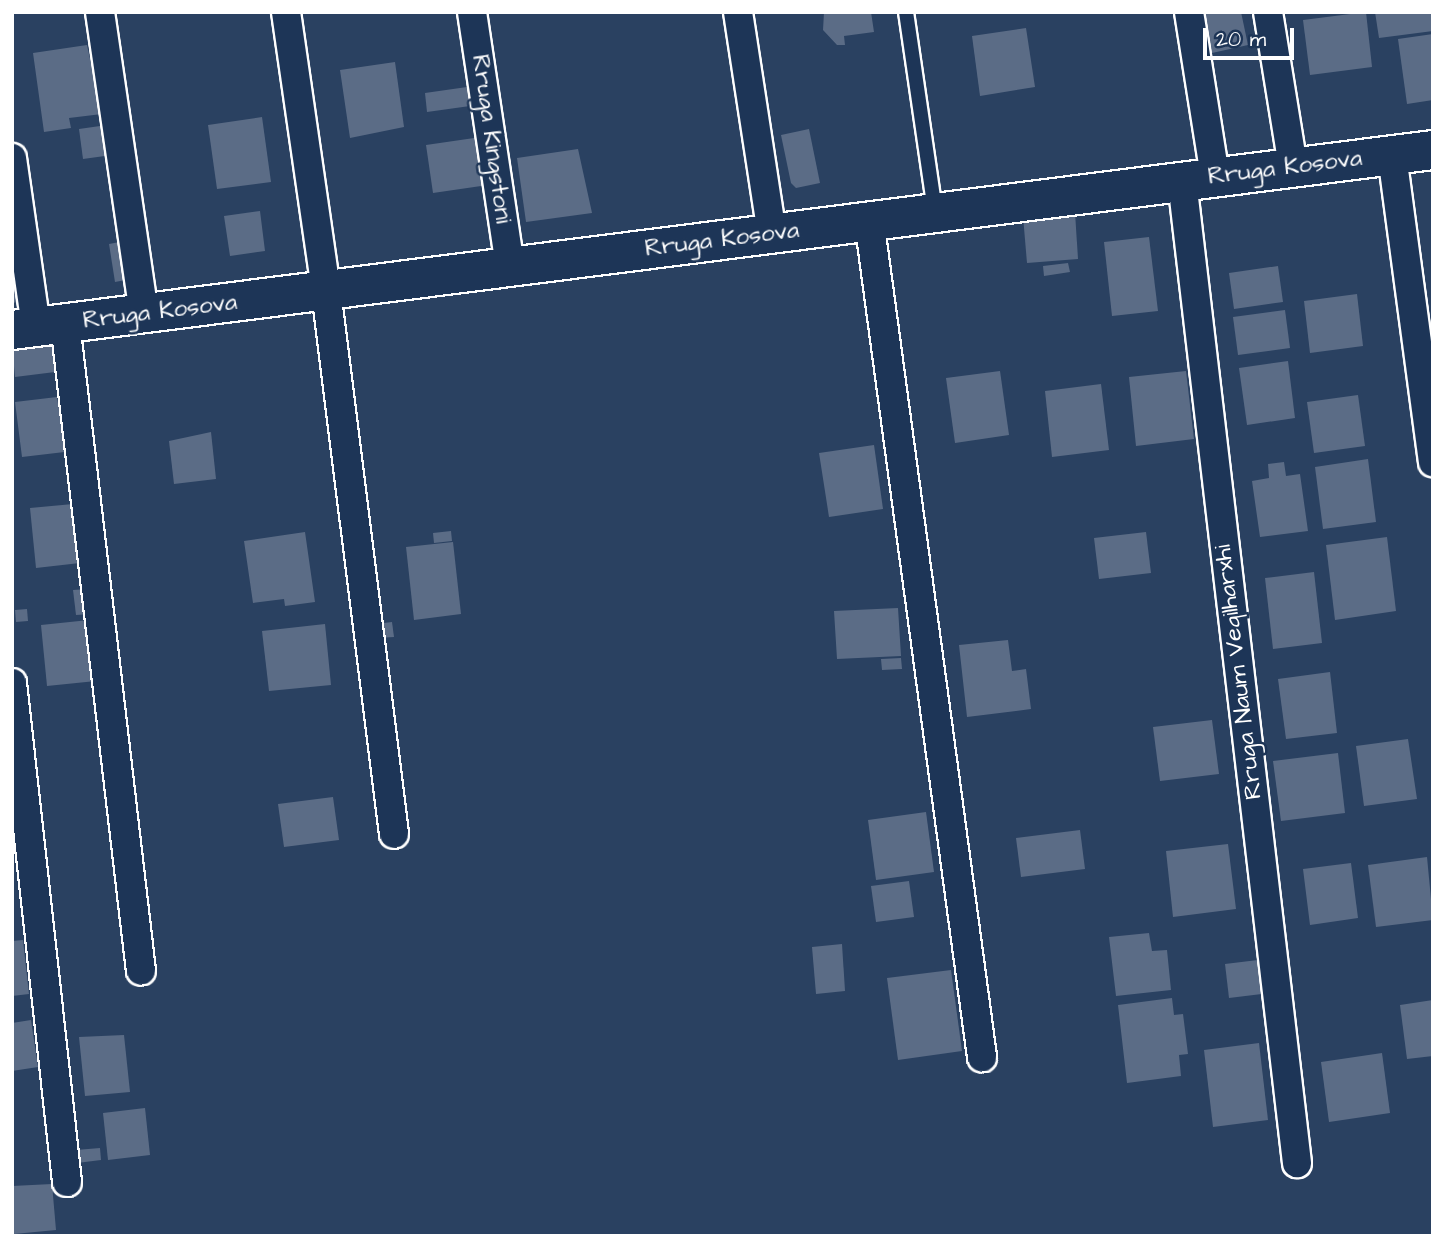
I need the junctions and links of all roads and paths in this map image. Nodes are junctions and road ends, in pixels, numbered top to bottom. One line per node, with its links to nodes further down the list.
1 (100, 12): 18 (street)
2 (286, 12): 17 (street)
3 (472, 12): 16 (street, Rruga Kingstoni)
4 (738, 12): 15 (street)
5 (906, 12): 13 (lane)
6 (1189, 12): 12 (street, Rruga Naum Veqilharxhi)
7 (1268, 12): 11 (street)
8 (1433, 150): 9 (street, Rruga Kosova)
9 (1392, 155): 11 (street, Rruga Kosova); 20 (street)
10 (12, 158): 19 (street)
11 (1293, 167): 12 (street, Rruga Kosova)
12 (1198, 179): 13 (street, Rruga Kosova); 25 (street, Rruga Naum Veqilharxhi)
13 (935, 212): 14 (street, Rruga Kosova)
14 (869, 220): 15 (street, Rruga Kosova); 24 (street)
15 (772, 234): 16 (street, Rruga Kosova)
16 (510, 267): 17 (street, Rruga Kosova)
17 (326, 291): 18 (street, Rruga Kosova); 22 (street)
18 (144, 315): 19 (street, Rruga Kosova)
19 (38, 327): 23 (street)
20 (1433, 462)
21 (12, 683): 26 (street)
22 (394, 834)
23 (142, 971)
24 (982, 1057)
25 (1297, 1163)
26 (67, 1182)

